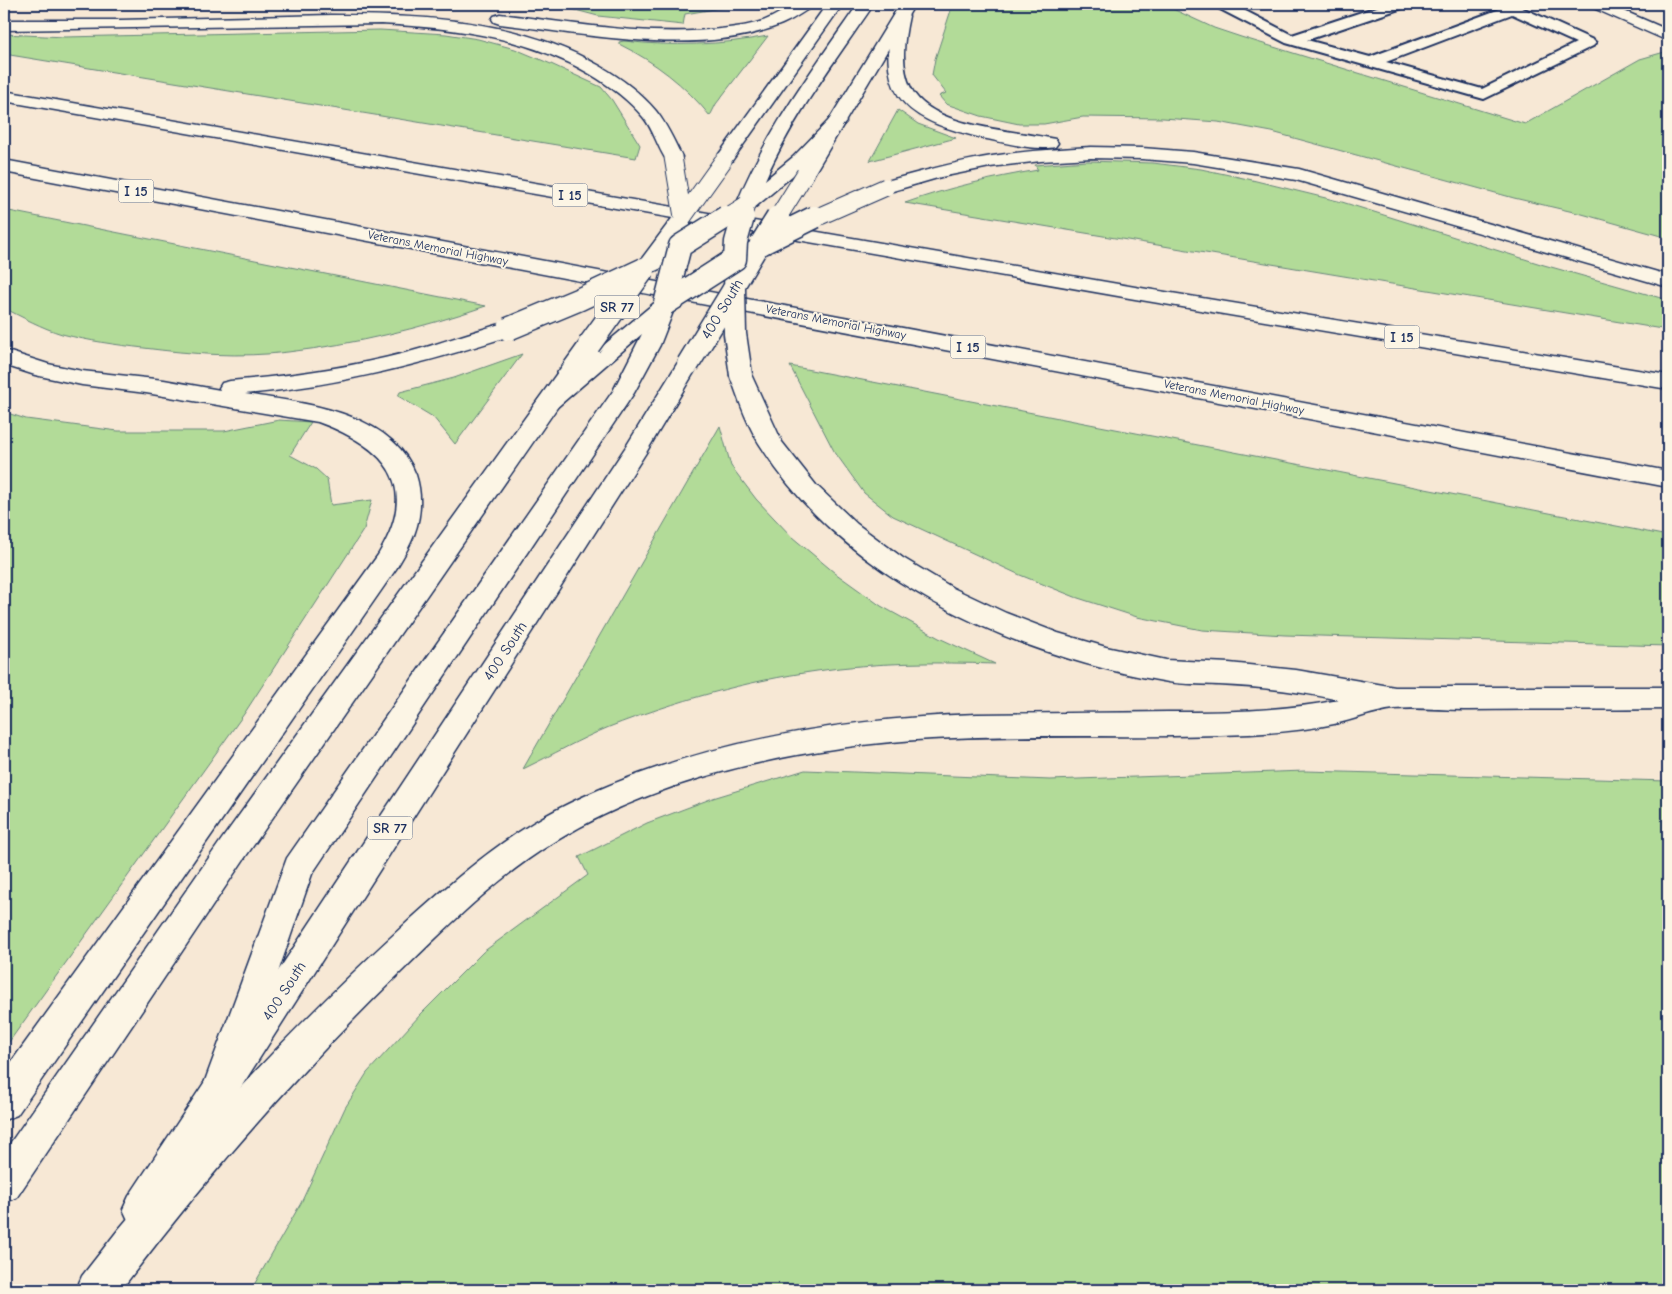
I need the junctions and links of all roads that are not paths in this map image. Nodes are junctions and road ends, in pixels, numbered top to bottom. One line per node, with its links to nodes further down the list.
1 (806, 4): 9 (main road)
2 (835, 4): 19 (main road, SR 77, bridge)
3 (866, 4): 18 (main road)
4 (1222, 4): 12 (lane)
5 (1400, 4): 12 (lane)
6 (1596, 4): 11 (main road)
7 (1507, 7): 13 (lane); 13 (lane)
8 (904, 10): 15 (main road); 17 (main road)
9 (147, 24): 10 (main road); 19 (main road, bridge)
10 (4, 25)
11 (1668, 36)
12 (1291, 40): 13 (lane)
13 (1371, 62)
14 (4, 96): 29 (main road, I 15)
15 (1135, 153): 20 (main road, bridge); 24 (main road)
16 (4, 166): 31 (main road, Veterans Memorial Highway / I 15)
17 (797, 173): 18 (main road); 20 (main road, 400 South / SR 77, bridge)
18 (746, 205): 21 (main road, bridge); 22 (main road, bridge)
19 (683, 217): 21 (main road); 23 (main road, SR 77)
20 (761, 244): 22 (main road); 25 (main road, 400 South / SR 77)
21 (680, 246): 23 (main road); 26 (main road, bridge)
22 (735, 259): 25 (main road); 26 (main road, bridge)
23 (644, 268): 27 (main road, SR 77, bridge); 30 (main road, bridge)
24 (1668, 281)
25 (734, 289): 32 (main road, bridge); 34 (main road, 400 South / SR 77, bridge)
26 (665, 304): 27 (main road); 34 (main road)
27 (600, 347): 36 (main road, SR 77)
28 (4, 357): 30 (main road)
29 (1668, 382)
30 (147, 386): 35 (main road)
31 (1668, 479)
32 (1393, 698): 33 (main road); 38 (main road)
33 (1668, 698)
34 (220, 1089): 37 (main road, 400 South / SR 77)
35 (4, 1102)
36 (4, 1184)
37 (89, 1290)
38 (96, 1290)

